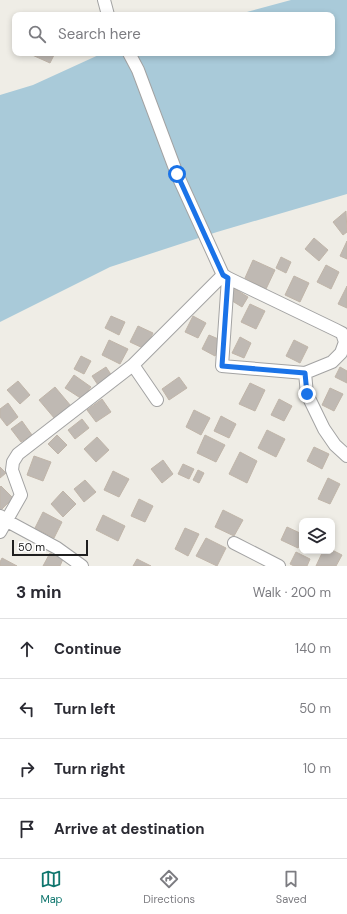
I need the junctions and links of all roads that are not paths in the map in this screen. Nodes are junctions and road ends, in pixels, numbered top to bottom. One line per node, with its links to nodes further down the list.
1 (104, 0): 2 (street)
2 (107, 12)
3 (131, 56): 4 (street)
4 (225, 276): 5 (street); 6 (street); 6 (street)
5 (133, 365): 7 (street); 9 (street)
6 (305, 373): 8 (street)
7 (157, 400)
8 (347, 456)
9 (3, 518): 10 (street); 12 (street)
10 (0, 532)
11 (234, 542): 13 (street)
12 (82, 566)
13 (279, 566)

